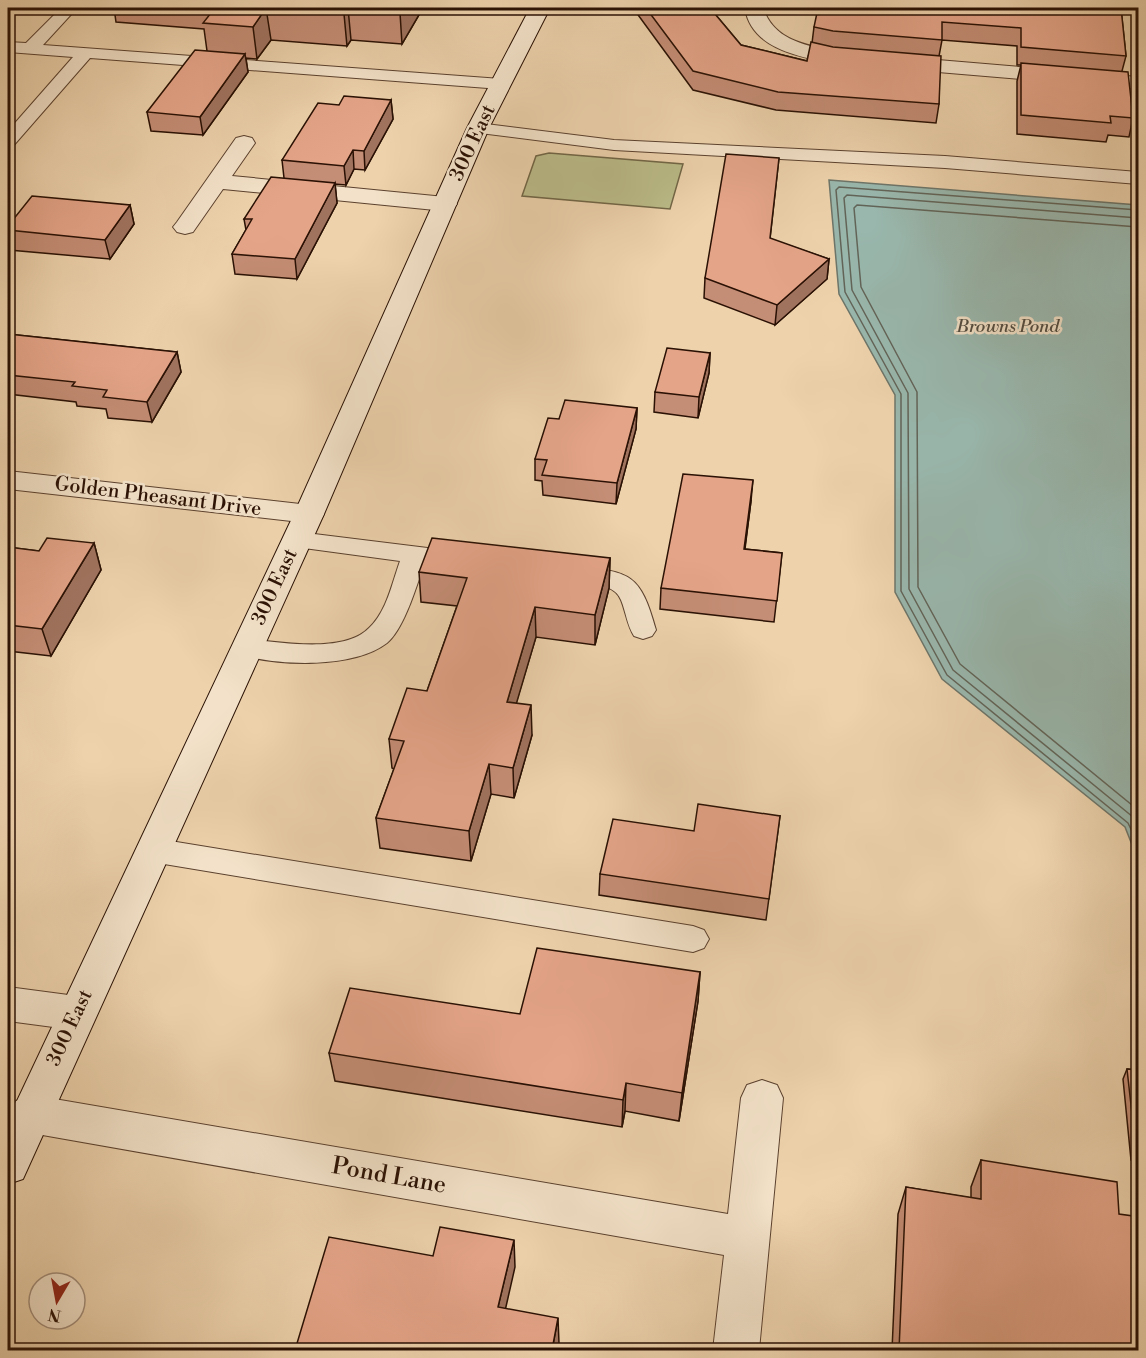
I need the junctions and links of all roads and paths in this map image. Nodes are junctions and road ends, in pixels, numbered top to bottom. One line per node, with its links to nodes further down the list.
1 (69, 8): 5 (lane)
2 (540, 8): 8 (street, 300 East)
3 (754, 8): 7 (street)
4 (8, 47): 5 (lane)
5 (30, 49): 6 (lane)
6 (86, 53): 8 (lane); 10 (lane)
7 (1138, 83)
8 (501, 84): 9 (street, 300 East)
9 (478, 128): 12 (lane); 14 (street, 300 East)
10 (8, 141)
11 (244, 143): 13 (street)
12 (1138, 178)
13 (219, 182): 14 (street); 15 (street)
14 (445, 204): 17 (street, 300 East)
15 (185, 227)
16 (8, 480): 17 (street, Golden Pheasant Drive)
17 (303, 527): 18 (lane); 22 (street, 300 East)
18 (415, 554): 19 (lane); 22 (lane)
19 (482, 562)
20 (549, 571): 21 (lane)
21 (643, 630)
22 (247, 648): 23 (street, 300 East)
23 (152, 850): 24 (lane); 26 (street, 300 East)
24 (693, 939)
25 (8, 1004): 26 (street)
26 (76, 1013): 28 (street, 300 East)
27 (762, 1098): 30 (street)
28 (31, 1114): 29 (street, 300 East); 30 (street, Pond Lane)
29 (8, 1165)
30 (748, 1238): 31 (street)
31 (736, 1350)

